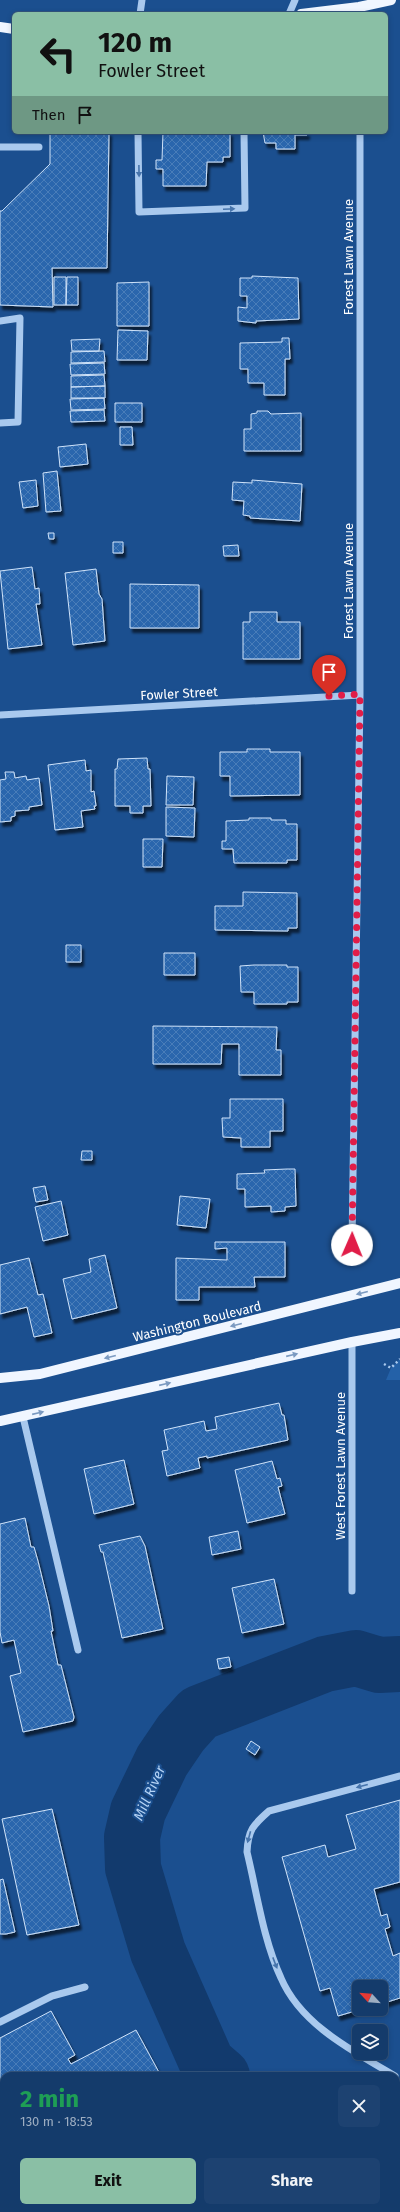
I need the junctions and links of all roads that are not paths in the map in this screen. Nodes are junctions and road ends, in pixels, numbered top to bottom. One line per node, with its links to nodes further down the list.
1 (142, 0): 5 (street)
2 (295, 0): 6 (street)
3 (391, 0): 4 (main road)
4 (359, 10): 7 (main road)
5 (140, 12)
6 (290, 12)
7 (330, 12)
8 (0, 27): 9 (main road)
9 (12, 29)
10 (138, 134): 11 (street, one-way to 11)
11 (244, 134)
12 (360, 134): 17 (street, Forest Lawn Avenue)
13 (0, 146): 14 (street)
14 (39, 147)
15 (0, 321): 16 (street)
16 (0, 423)
17 (360, 694): 18 (street, Fowler Street); 19 (street, Forest Lawn Avenue)
18 (0, 715)
19 (352, 1245)
20 (400, 1284): 23 (main road, Washington Boulevard, one-way to 23)
21 (400, 1334): 22 (main road)
22 (352, 1342): 24 (main road, one-way to 22); 26 (street, West Forest Lawn Avenue)
23 (0, 1378)
24 (23, 1416): 25 (main road); 27 (street)
25 (0, 1421)
26 (352, 1591)
27 (78, 1650)
28 (400, 1776): 31 (street, one-way to 31)
29 (85, 1987): 30 (street)
30 (0, 2022)
31 (388, 2072)

